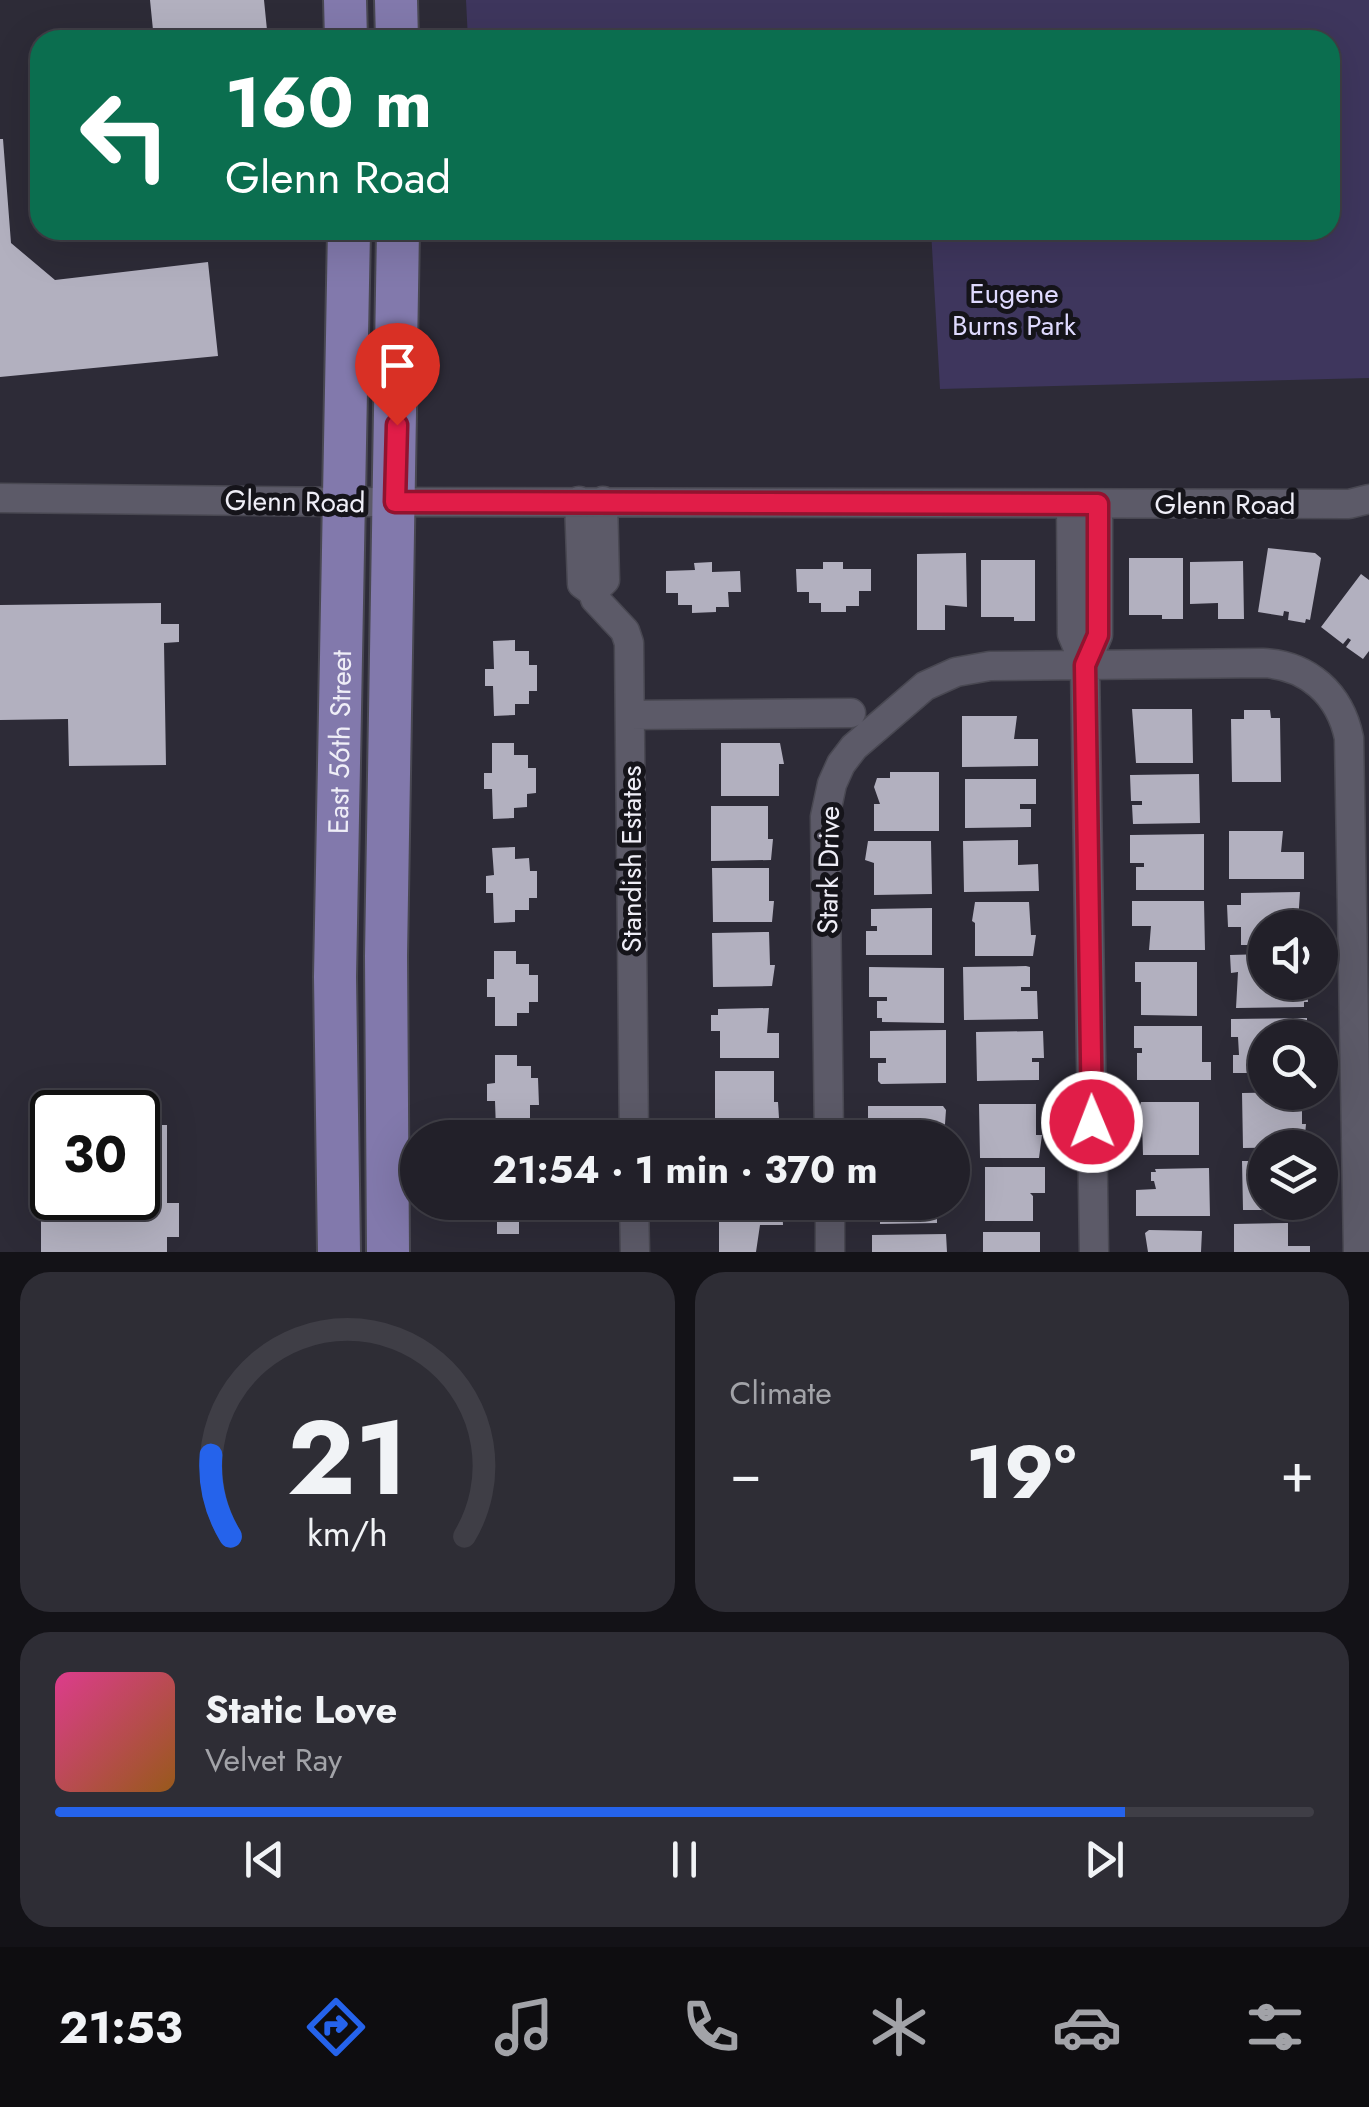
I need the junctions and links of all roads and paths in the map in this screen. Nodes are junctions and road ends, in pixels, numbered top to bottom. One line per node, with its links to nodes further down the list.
1 (345, 0): 3 (main road)
2 (396, 0): 4 (main road)
3 (346, 30)
4 (398, 30)
5 (348, 240): 10 (main road, East 56th Street)
6 (398, 240): 11 (main road, East 56th Street)
7 (0, 498): 10 (street, Glenn Road)
8 (1369, 499): 12 (street, Glenn Road)
9 (590, 501): 11 (street, Glenn Road); 12 (street, Glenn Road); 15 (street, Standish Estates)
10 (345, 502): 11 (street, Glenn Road); 20 (main road, East 56th Street)
11 (395, 502): 21 (main road, East 56th Street)
12 (1085, 504): 13 (street)
13 (1085, 665): 17 (street, Stark Drive); 24 (street); 25 (street, Stark Drive)
14 (851, 713): 15 (street)
15 (630, 715): 16 (street, Standish Estates)
16 (634, 1120)
17 (829, 1120)
18 (634, 1220): 22 (street)
19 (830, 1220): 23 (street)
20 (339, 1252)
21 (388, 1252)
22 (634, 1252)
23 (830, 1252)
24 (1094, 1252)
25 (1358, 1252)

